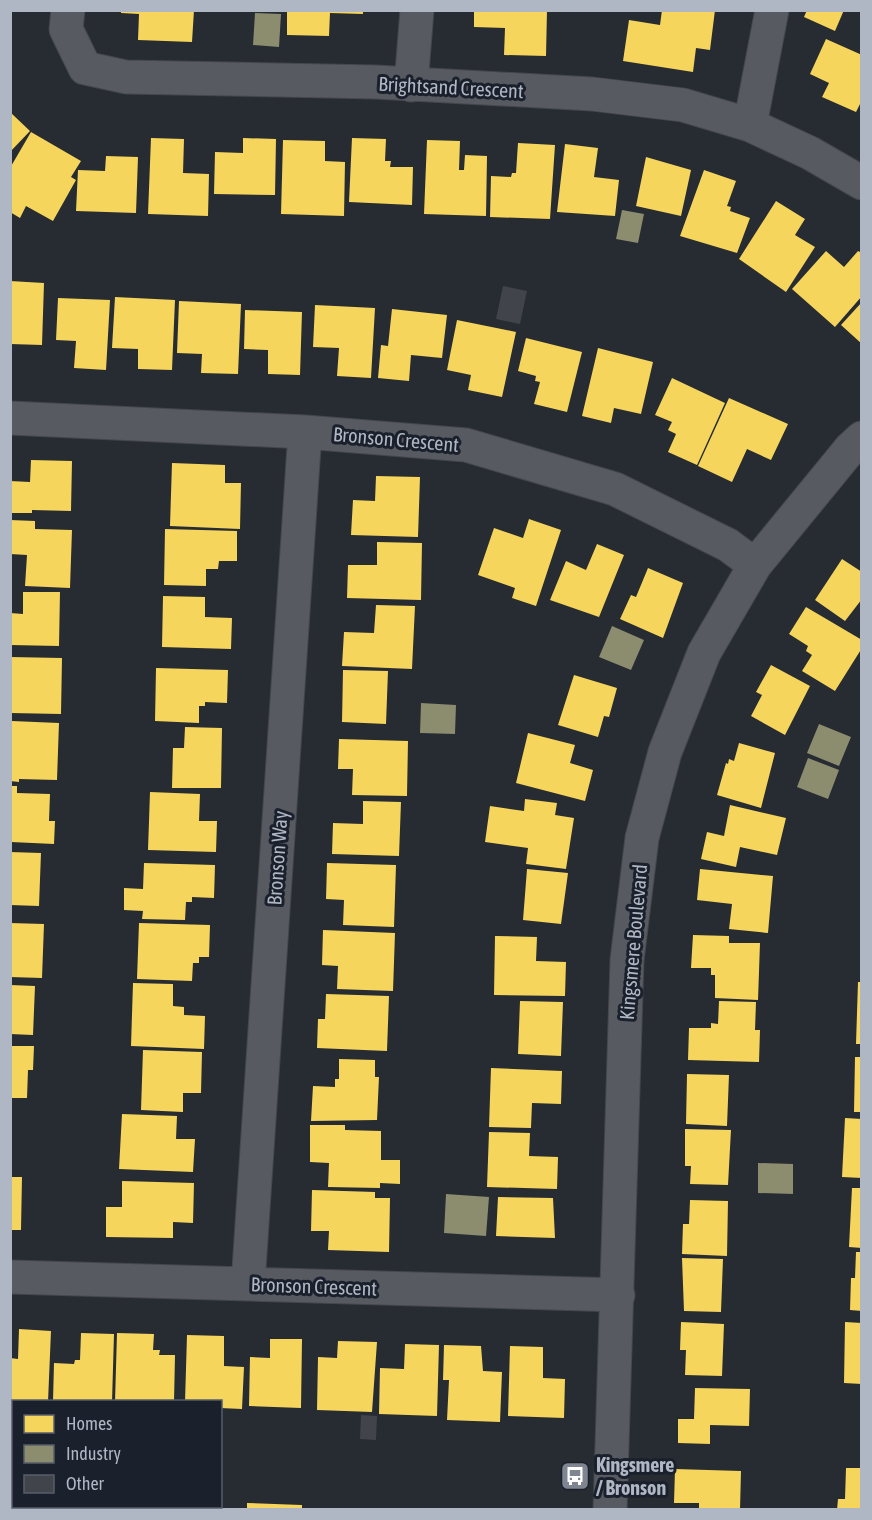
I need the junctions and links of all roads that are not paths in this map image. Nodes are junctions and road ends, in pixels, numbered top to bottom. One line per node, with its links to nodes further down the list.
1 (68, 10): 4 (street, Brightsand Crescent)
2 (417, 10): 4 (street)
3 (772, 10): 5 (street)
4 (411, 85): 5 (street, Brightsand Crescent)
5 (750, 125): 6 (street, Brightsand Crescent)
6 (861, 183)
7 (10, 418): 8 (street, Bronson Crescent)
8 (305, 432): 10 (street, Bronson Crescent); 12 (street, Bronson Way)
9 (861, 438): 10 (street, Kingsmere Boulevard)
10 (755, 566): 13 (street, Kingsmere Boulevard)
11 (10, 1277): 12 (street, Bronson Crescent)
12 (248, 1284): 13 (street, Bronson Crescent)
13 (618, 1295): 14 (street, Kingsmere Boulevard)
14 (610, 1509)

